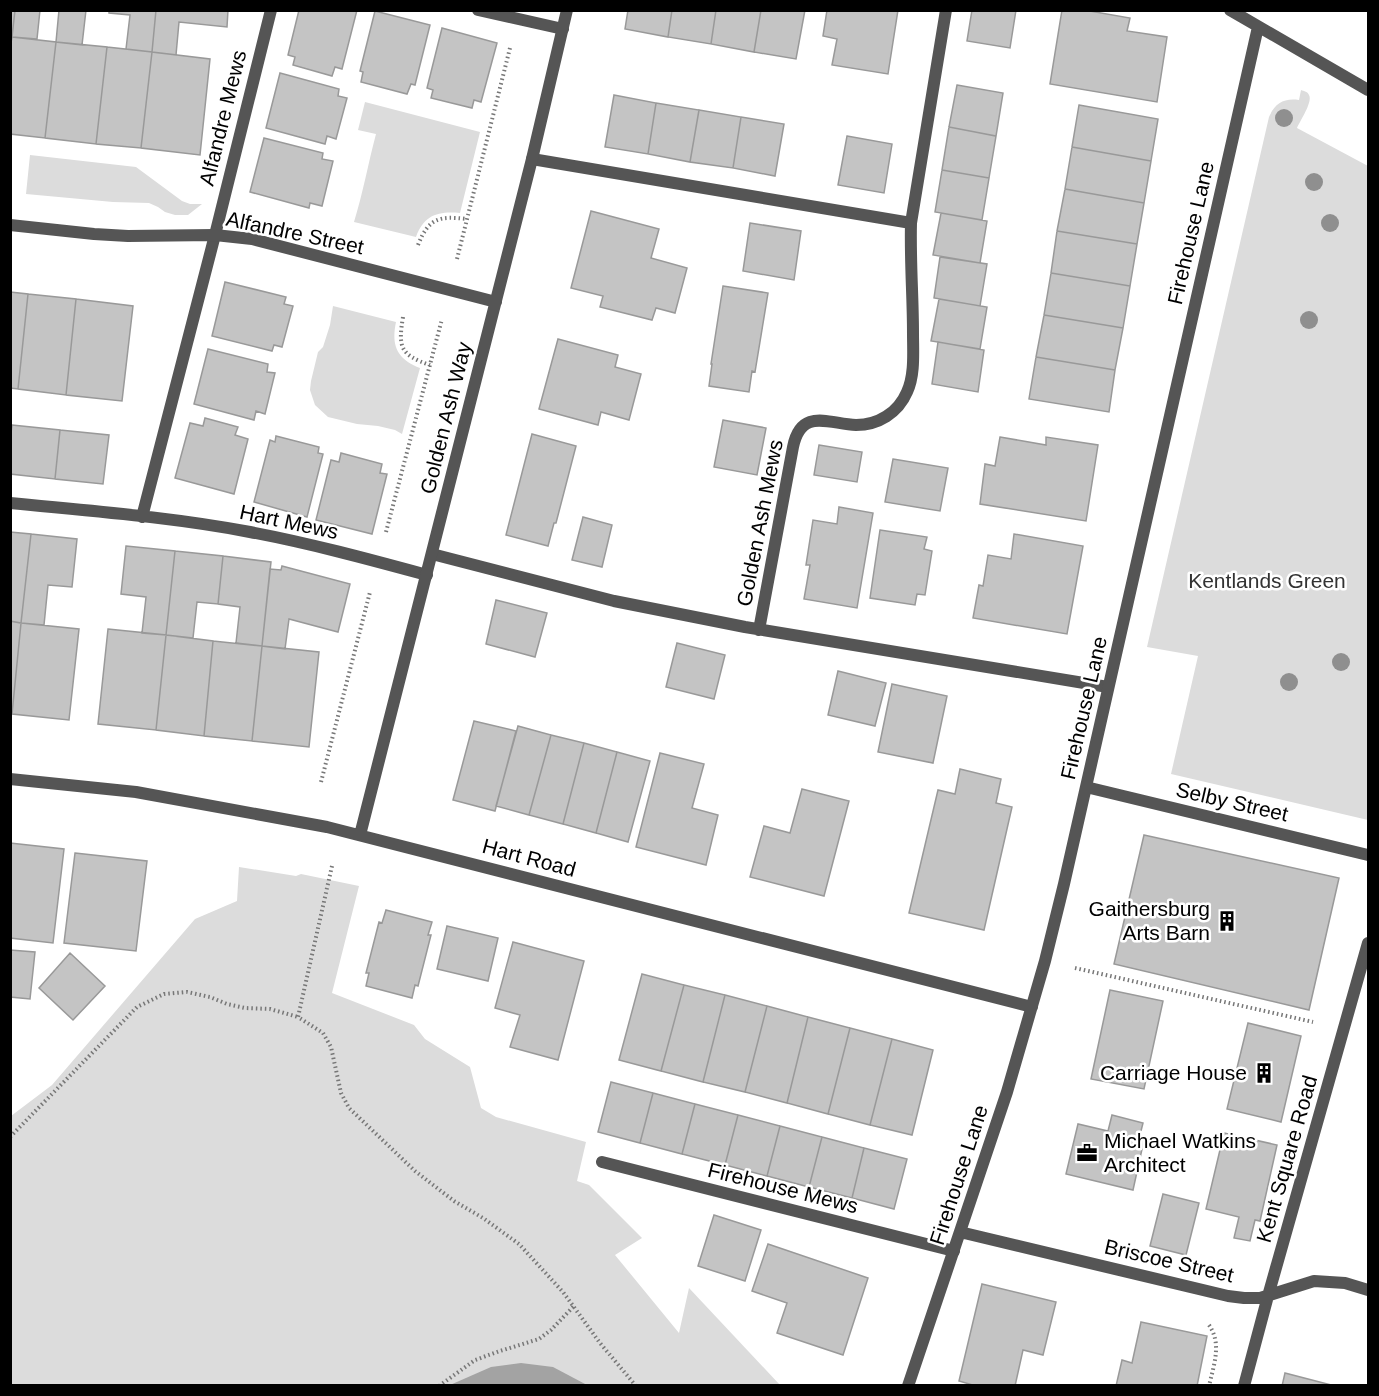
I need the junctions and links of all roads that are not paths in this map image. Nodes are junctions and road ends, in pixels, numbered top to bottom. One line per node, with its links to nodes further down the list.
1 (271, 10): 12 (street, Alfandre Mews)
2 (478, 10): 7 (street)
3 (567, 10): 7 (street, Golden Ash Way)
4 (946, 10): 10 (street, Golden Ash Mews)
5 (1230, 10): 6 (street)
6 (1258, 27): 8 (street); 19 (street, Firehouse Lane)
7 (563, 29): 9 (street, Golden Ash Way)
8 (1368, 90)
9 (532, 159): 10 (street); 13 (street, Golden Ash Way)
10 (911, 223): 18 (street, Golden Ash Mews)
11 (10, 225): 12 (street, Alfandre Street)
12 (215, 235): 13 (street, Alfandre Street); 15 (street)
13 (496, 302): 16 (street, Golden Ash Way)
14 (10, 503): 15 (street, Hart Mews)
15 (142, 517): 17 (street, Hart Mews)
16 (432, 554): 17 (street, Golden Ash Way); 18 (street, Golden Ash Mews)
17 (427, 575): 22 (street, Golden Ash Way)
18 (759, 630): 19 (street, Golden Ash Mews)
19 (1108, 687): 21 (street, Firehouse Lane)
20 (10, 779): 22 (street, Hart Road)
21 (1086, 787): 23 (street, Selby Street); 25 (street, Firehouse Lane)
22 (360, 835): 25 (street, Hart Road)
23 (1368, 855)
24 (1368, 943): 30 (street, Kent Square Road)
25 (1032, 1006): 27 (street, Firehouse Lane)
26 (602, 1162): 28 (street, Firehouse Mews)
27 (960, 1232): 28 (street, Firehouse Lane); 30 (street, Briscoe Street)
28 (954, 1251): 31 (street, Firehouse Lane)
29 (1367, 1286): 30 (street, Briscoe Street)
30 (1268, 1296): 32 (street, Kent Square Road)
31 (908, 1386)
32 (1244, 1386)

